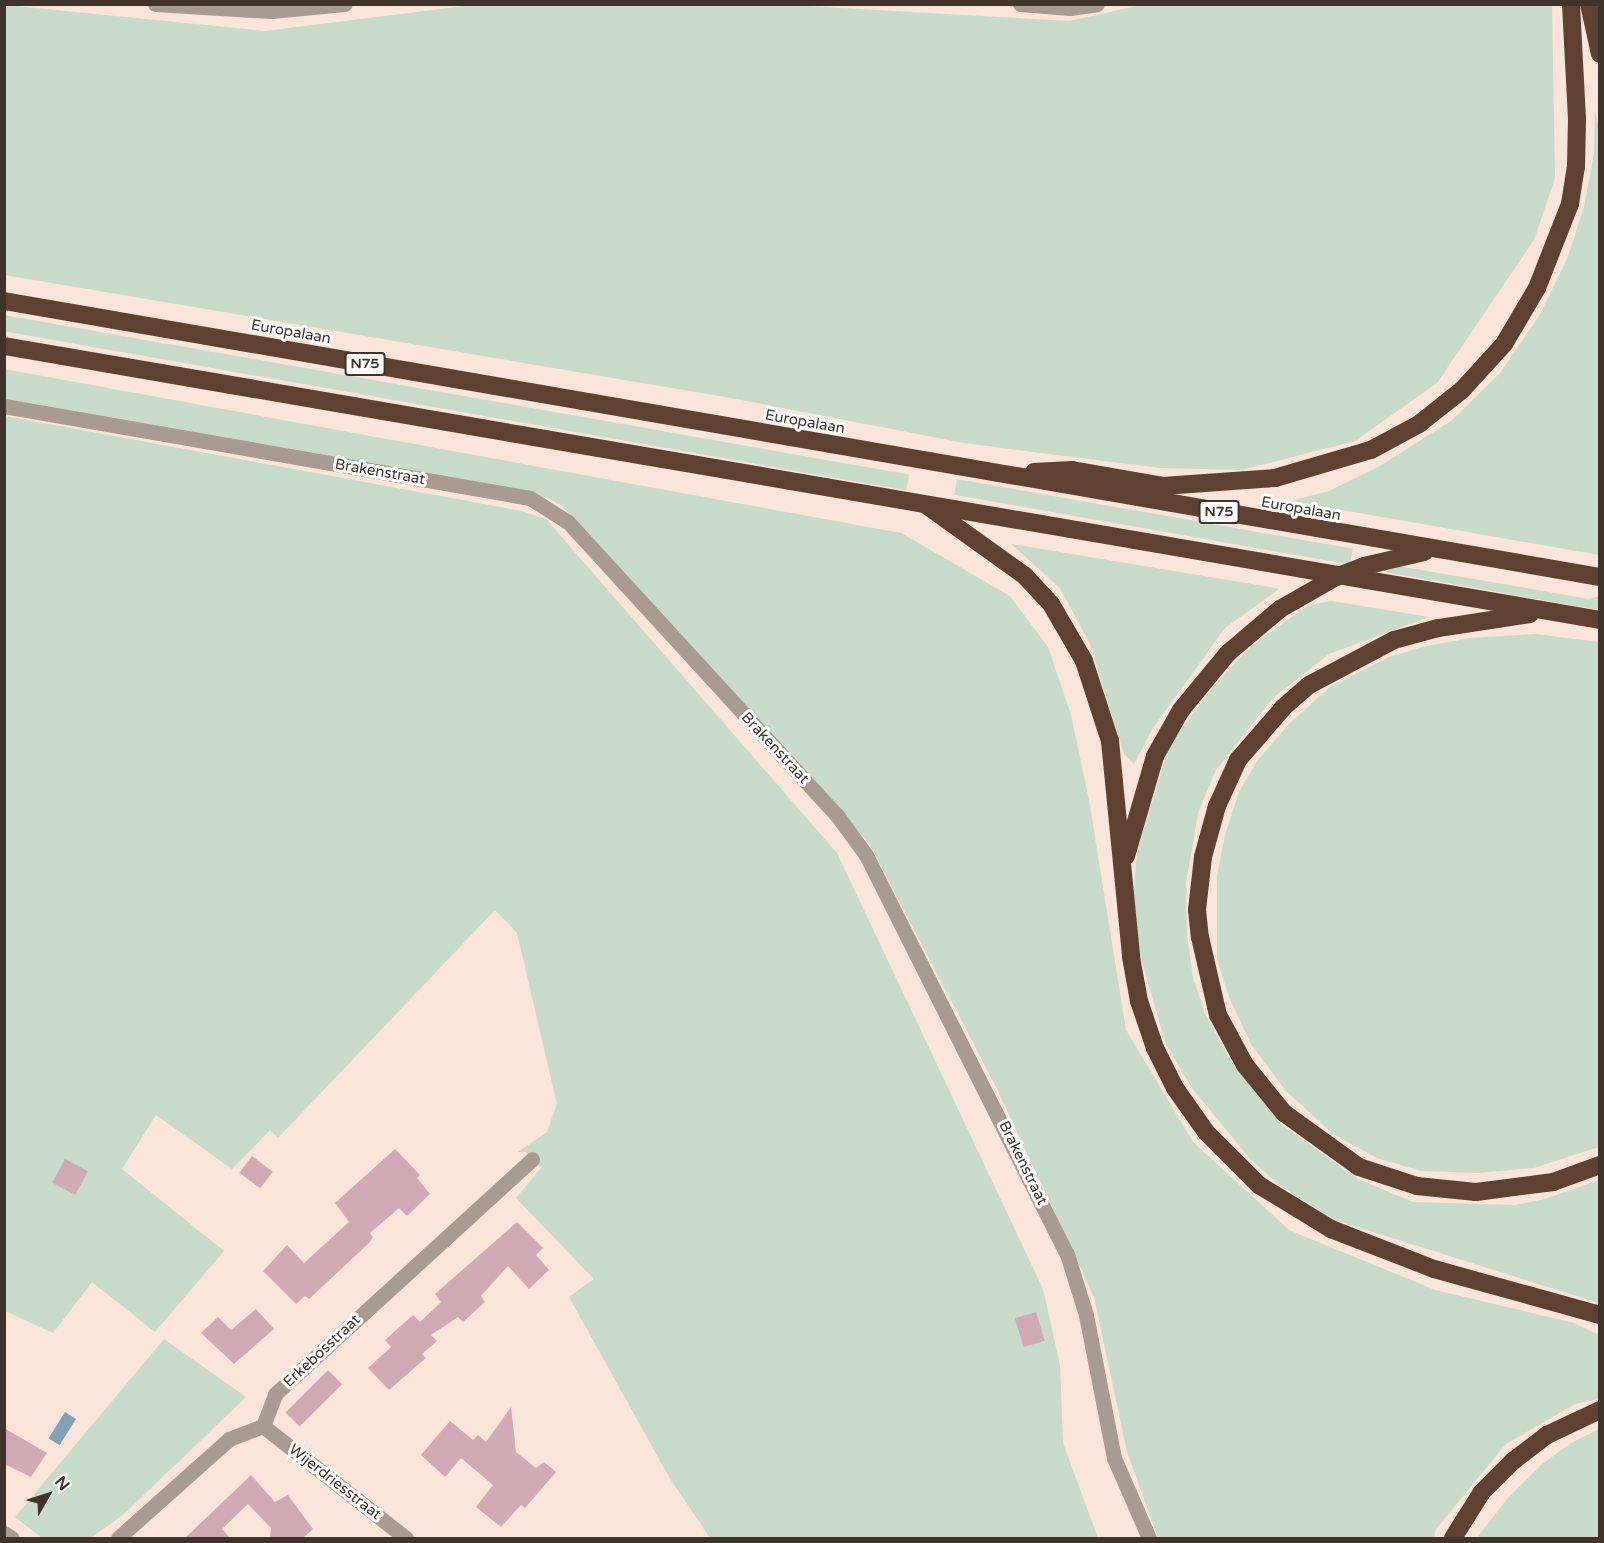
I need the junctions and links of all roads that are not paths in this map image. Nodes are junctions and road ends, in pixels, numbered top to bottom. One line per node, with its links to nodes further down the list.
1 (155, 4): 2 (street)
2 (345, 4)
3 (1020, 4): 4 (street)
4 (1097, 4)
5 (1571, 4): 11 (highway)
6 (1589, 4): 7 (highway)
7 (1599, 54)
8 (4, 301): 11 (highway, Europalaan / N75)
9 (4, 346): 12 (highway)
10 (4, 406): 28 (street, Brakenstraat)
11 (1005, 474): 13 (highway, Europalaan / N75)
12 (925, 504): 14 (highway); 18 (highway)
13 (1432, 551): 14 (highway); 15 (highway, Europalaan / N75)
14 (1336, 577): 16 (highway); 18 (highway)
15 (1599, 577)
16 (1543, 612): 17 (highway); 20 (highway)
17 (1599, 620)
18 (1123, 870): 21 (highway)
19 (532, 1159): 23 (street, Erkebosstraat)
20 (1599, 1165)
21 (1599, 1315)
22 (1599, 1410): 29 (highway)
23 (263, 1426): 26 (street); 27 (street, Wijerdriesstraat)
24 (4, 1533): 25 (street)
25 (12, 1539)
26 (118, 1539)
27 (406, 1539)
28 (1149, 1539)
29 (1453, 1539)

